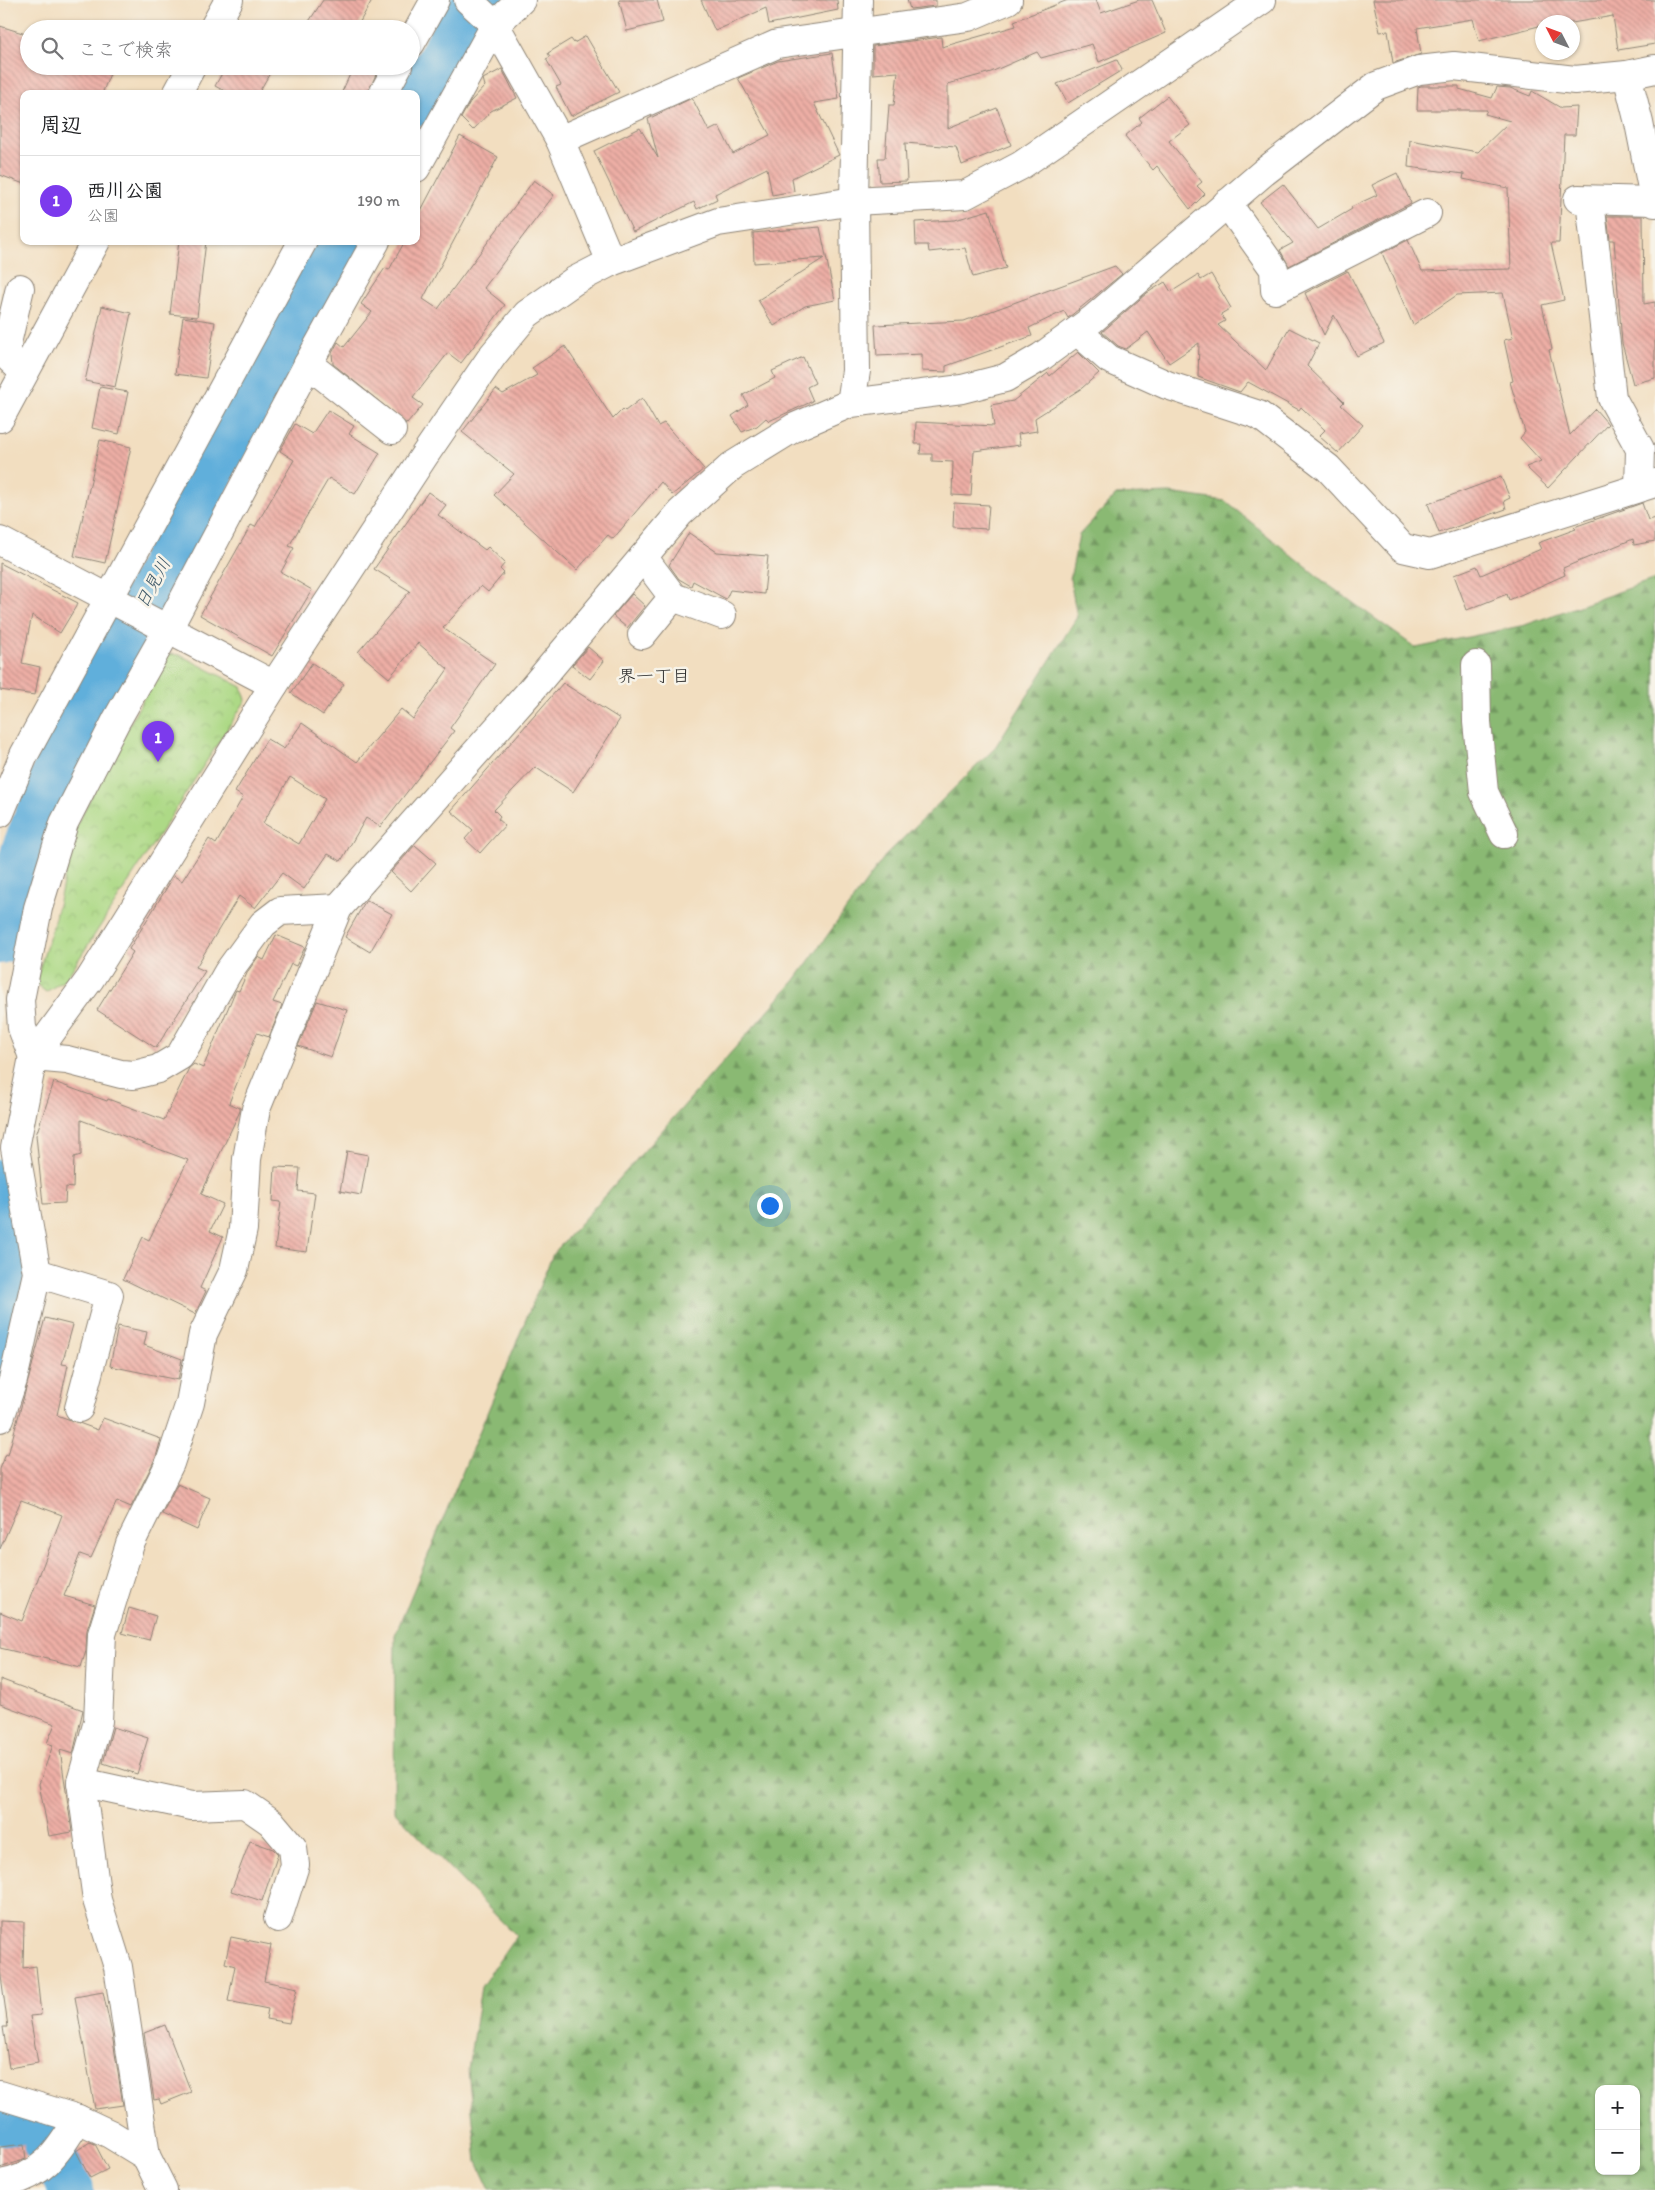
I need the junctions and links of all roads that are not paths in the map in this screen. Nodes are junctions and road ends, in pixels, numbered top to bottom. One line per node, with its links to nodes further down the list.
1 (228, 0): 8 (street)
2 (468, 0): 9 (street)
3 (521, 0): 9 (street)
4 (858, 0): 11 (street)
5 (1008, 0): 11 (street)
6 (1262, 0): 20 (street)
7 (430, 9): 10 (street)
8 (218, 20)
9 (495, 25): 18 (street); 19 (street)
10 (420, 27)
11 (858, 31): 18 (street); 20 (street)
12 (1655, 69): 15 (street)
13 (187, 75): 16 (street)
14 (394, 75): 17 (street)
15 (1627, 75): 21 (street); 22 (street)
16 (179, 90)
17 (386, 90)
18 (560, 140): 27 (street)
19 (420, 161)
20 (854, 201): 27 (street); 32 (street)
21 (1655, 202): 35 (street)
22 (1227, 203): 23 (street); 29 (street)
23 (1427, 213)
24 (94, 245): 31 (street)
25 (301, 245): 39 (street)
26 (374, 245): 30 (street)
27 (611, 262): 44 (street)
28 (20, 288): 31 (street)
29 (1077, 331): 32 (street); 35 (street)
30 (308, 364): 34 (street); 41 (street)
31 (24, 372): 33 (street)
32 (851, 403): 37 (street)
33 (0, 418)
34 (392, 430)
35 (1647, 485)
36 (0, 541): 39 (street)
37 (643, 557): 38 (street); 47 (street)
38 (672, 596): 40 (street); 42 (street)
39 (107, 598): 41 (street); 45 (street)
40 (722, 615)
41 (168, 630): 44 (street); 48 (street)
42 (642, 635)
43 (1476, 665): 46 (street)
44 (274, 685): 48 (street)
45 (0, 813)
46 (1504, 834)
47 (338, 908): 48 (street); 53 (street)
48 (33, 1057): 49 (street)
49 (8, 1155): 50 (street)
50 (37, 1273): 51 (street); 52 (street)
51 (80, 1408)
52 (0, 1418)
53 (81, 1782): 54 (street); 57 (street)
54 (278, 1918)
55 (0, 2095): 56 (street)
56 (78, 2120): 57 (street); 58 (street)
57 (146, 2156): 59 (street)
58 (0, 2184)
59 (163, 2190)

